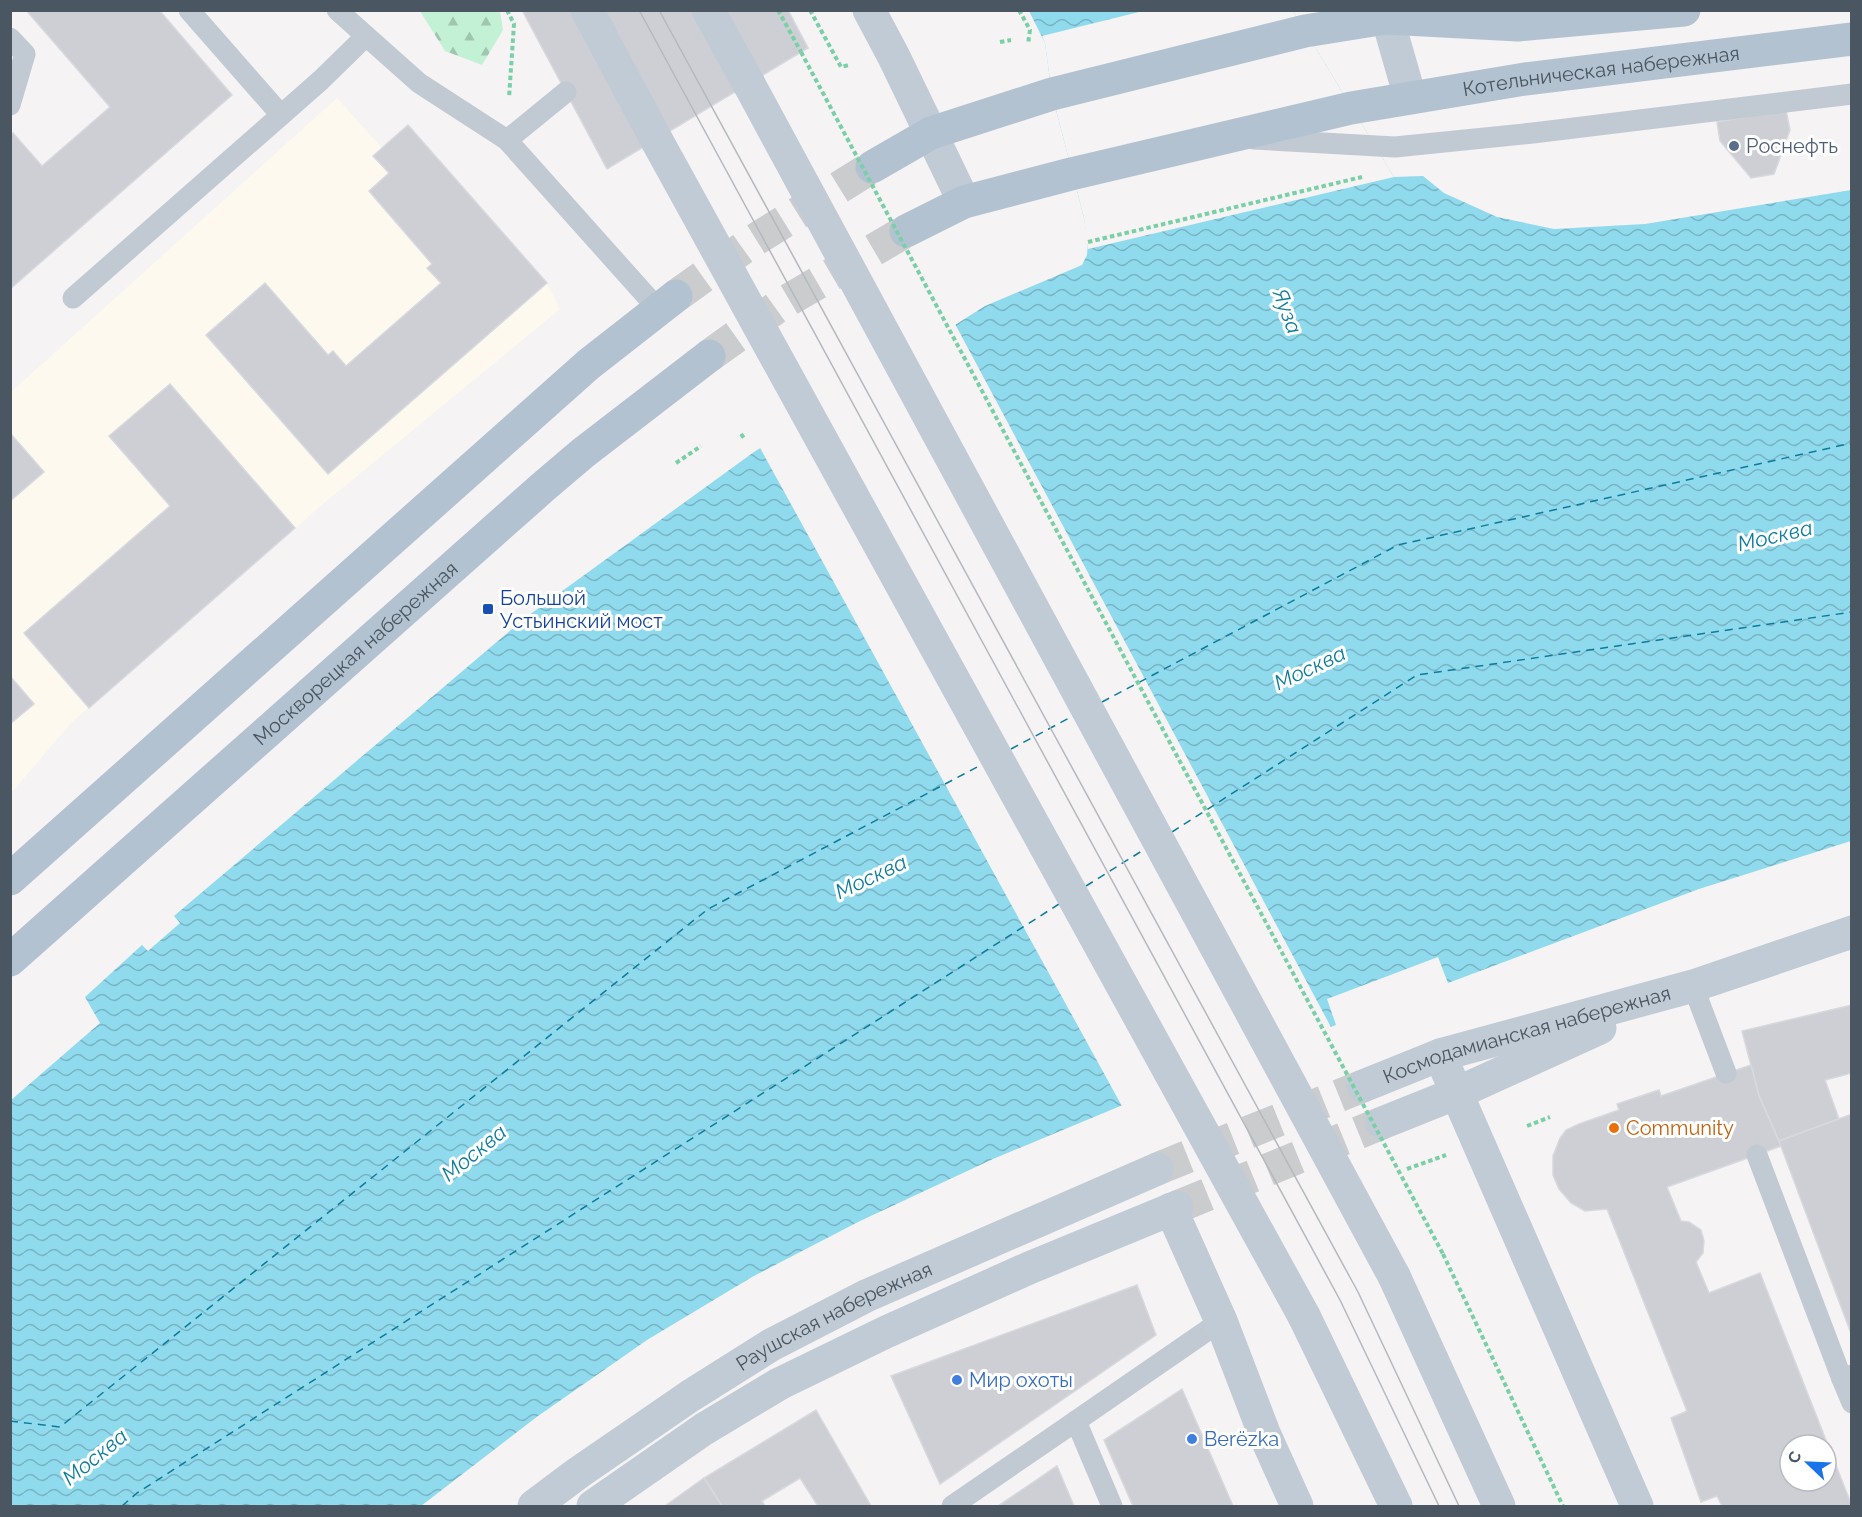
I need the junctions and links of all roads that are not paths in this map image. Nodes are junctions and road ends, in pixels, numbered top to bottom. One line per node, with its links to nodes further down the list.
1 (189, 10): 15 (lane)
2 (337, 10): 8 (lane)
3 (587, 10): 45 (main road, bridge)
4 (708, 10): 46 (main road, bridge)
5 (869, 10): 16 (main road)
6 (1684, 10): 7 (main road)
7 (1392, 13): 13 (main road); 16 (main road)
8 (366, 36): 15 (lane); 18 (lane)
9 (10, 38): 14 (lane)
10 (1851, 39): 13 (main road, Котельническая набережная)
11 (566, 92): 18 (lane)
12 (1851, 94): 17 (lane)
13 (1410, 97): 17 (main road, Котельническая набережная)
14 (10, 105)
15 (280, 115): 22 (lane)
16 (931, 132): 19 (main road); 20 (main road)
17 (1226, 138): 20 (main road, Котельническая набережная)
18 (507, 140): 23 (lane)
19 (872, 167)
20 (964, 202): 21 (main road)
21 (906, 231)
22 (73, 298)
23 (667, 303): 25 (main road)
24 (709, 356): 27 (main road, Москворецкая набережная)
25 (10, 879)
26 (1851, 932): 28 (main road, Космодамианская набережная)
27 (10, 960)
28 (1693, 986): 29 (main road, Космодамианская набережная); 30 (lane); 32 (main road, Космодамианская набережная)
29 (1440, 1055): 31 (main road, Космодамианская набережная); 32 (main road)
30 (1726, 1073)
31 (1363, 1086)
32 (1457, 1093): 33 (main road, Космодамианская набережная); 47 (main road)
33 (1382, 1123)
34 (1757, 1155): 37 (lane)
35 (1157, 1169): 40 (main road, Раушская набережная)
36 (1221, 1321): 39 (lane); 41 (main road, Раушская набережная); 44 (main road)
37 (1847, 1377): 38 (lane)
38 (1851, 1403)
39 (1076, 1421): 42 (lane); 43 (lane)
40 (534, 1506)
41 (593, 1506)
42 (952, 1506)
43 (1112, 1506)
44 (1297, 1506)
45 (1396, 1506)
46 (1499, 1506)
47 (1637, 1506)

